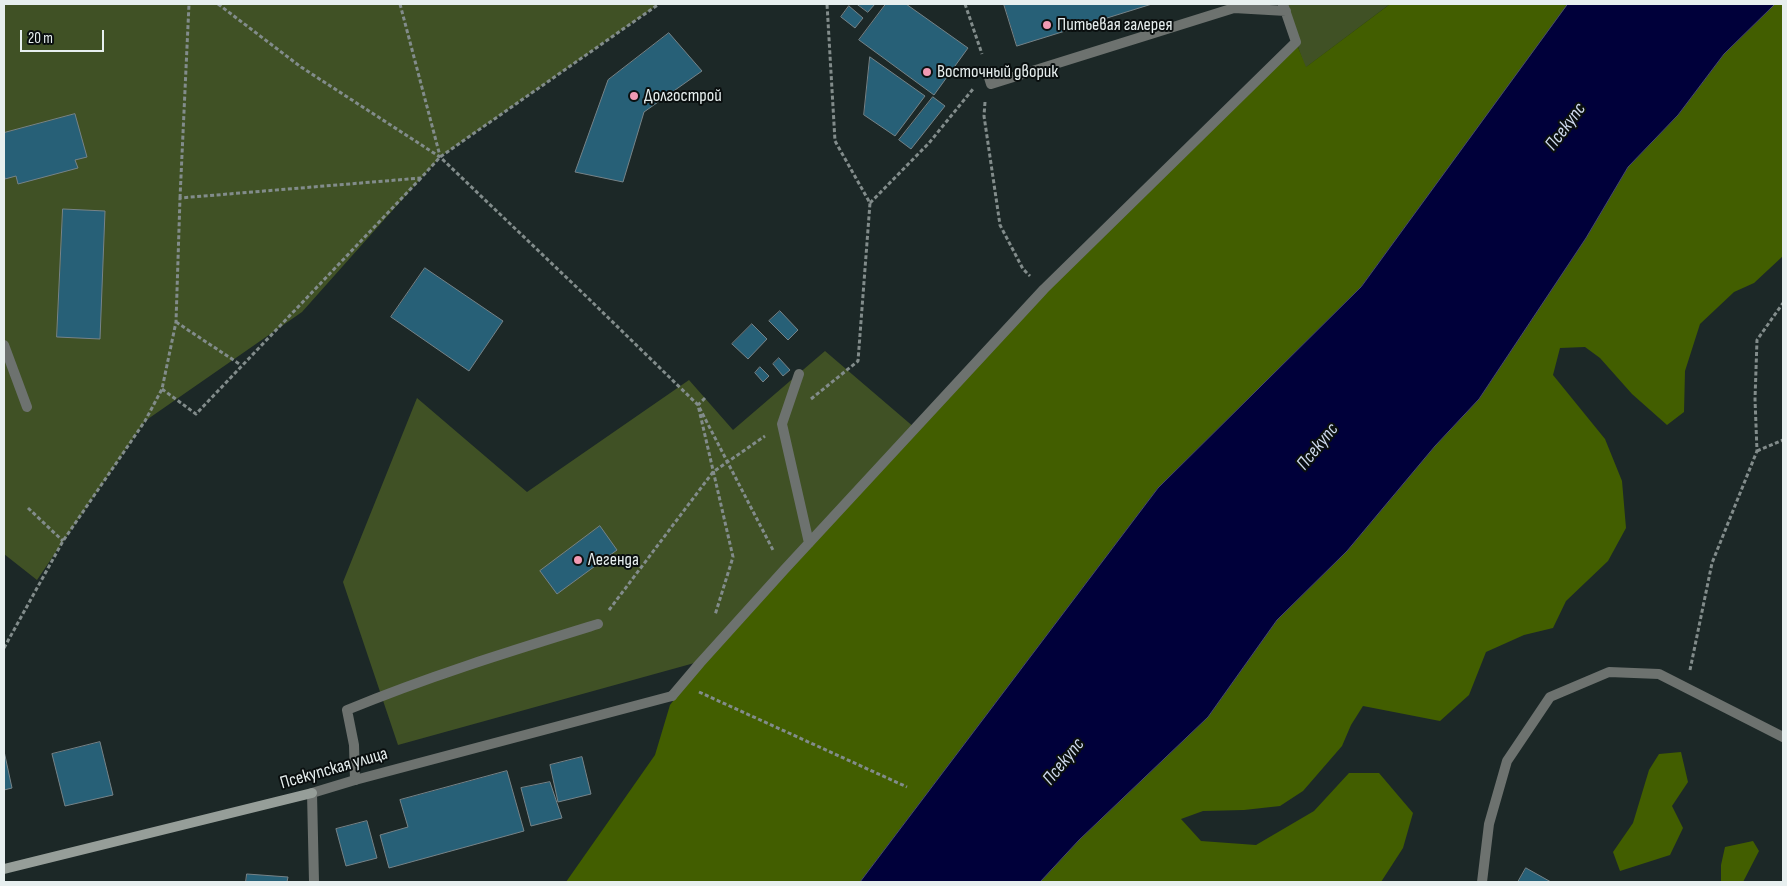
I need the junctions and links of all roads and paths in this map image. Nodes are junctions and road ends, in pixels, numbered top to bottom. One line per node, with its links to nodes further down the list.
1 (189, 4): 11 (path)
2 (218, 4): 9 (path)
3 (400, 4): 9 (path)
4 (659, 4): 9 (path)
5 (827, 4): 12 (path)
6 (965, 4): 8 (path)
7 (1284, 7): 8 (street); 13 (street)
8 (987, 71): 12 (path); 13 (path)
9 (440, 157): 10 (path); 21 (path)
10 (421, 178): 11 (path); 17 (path)
11 (180, 198): 15 (path)
12 (870, 203): 23 (path)
13 (1044, 288): 30 (street)
14 (1783, 303): 25 (path)
15 (176, 322): 17 (path); 19 (path)
16 (4, 345): 22 (street)
17 (241, 365): 19 (path)
18 (799, 374): 23 (street)
19 (162, 389): 29 (path)
20 (705, 398): 21 (path)
21 (698, 405): 26 (path); 27 (path)
22 (27, 408)
23 (782, 424): 26 (path); 30 (street)
24 (1783, 440): 25 (path)
25 (1757, 451): 36 (path)
26 (728, 463): 27 (path); 31 (path)
27 (713, 472): 32 (path); 33 (path)
28 (28, 508): 29 (path)
29 (64, 541): 34 (path)
30 (809, 543): 31 (street)
31 (784, 570): 35 (street)
32 (598, 624): 38 (street)
33 (712, 624)
34 (4, 648)
35 (682, 684): 38 (street, Псекупская улица); 39 (path)
36 (1687, 688): 37 (street); 43 (street)
37 (1783, 737)
38 (355, 780): 40 (street, Псекупская улица)
39 (906, 787)
40 (312, 793): 41 (street, Псекупская улица); 42 (street)
41 (4, 869)
42 (314, 882)
43 (1482, 882)

